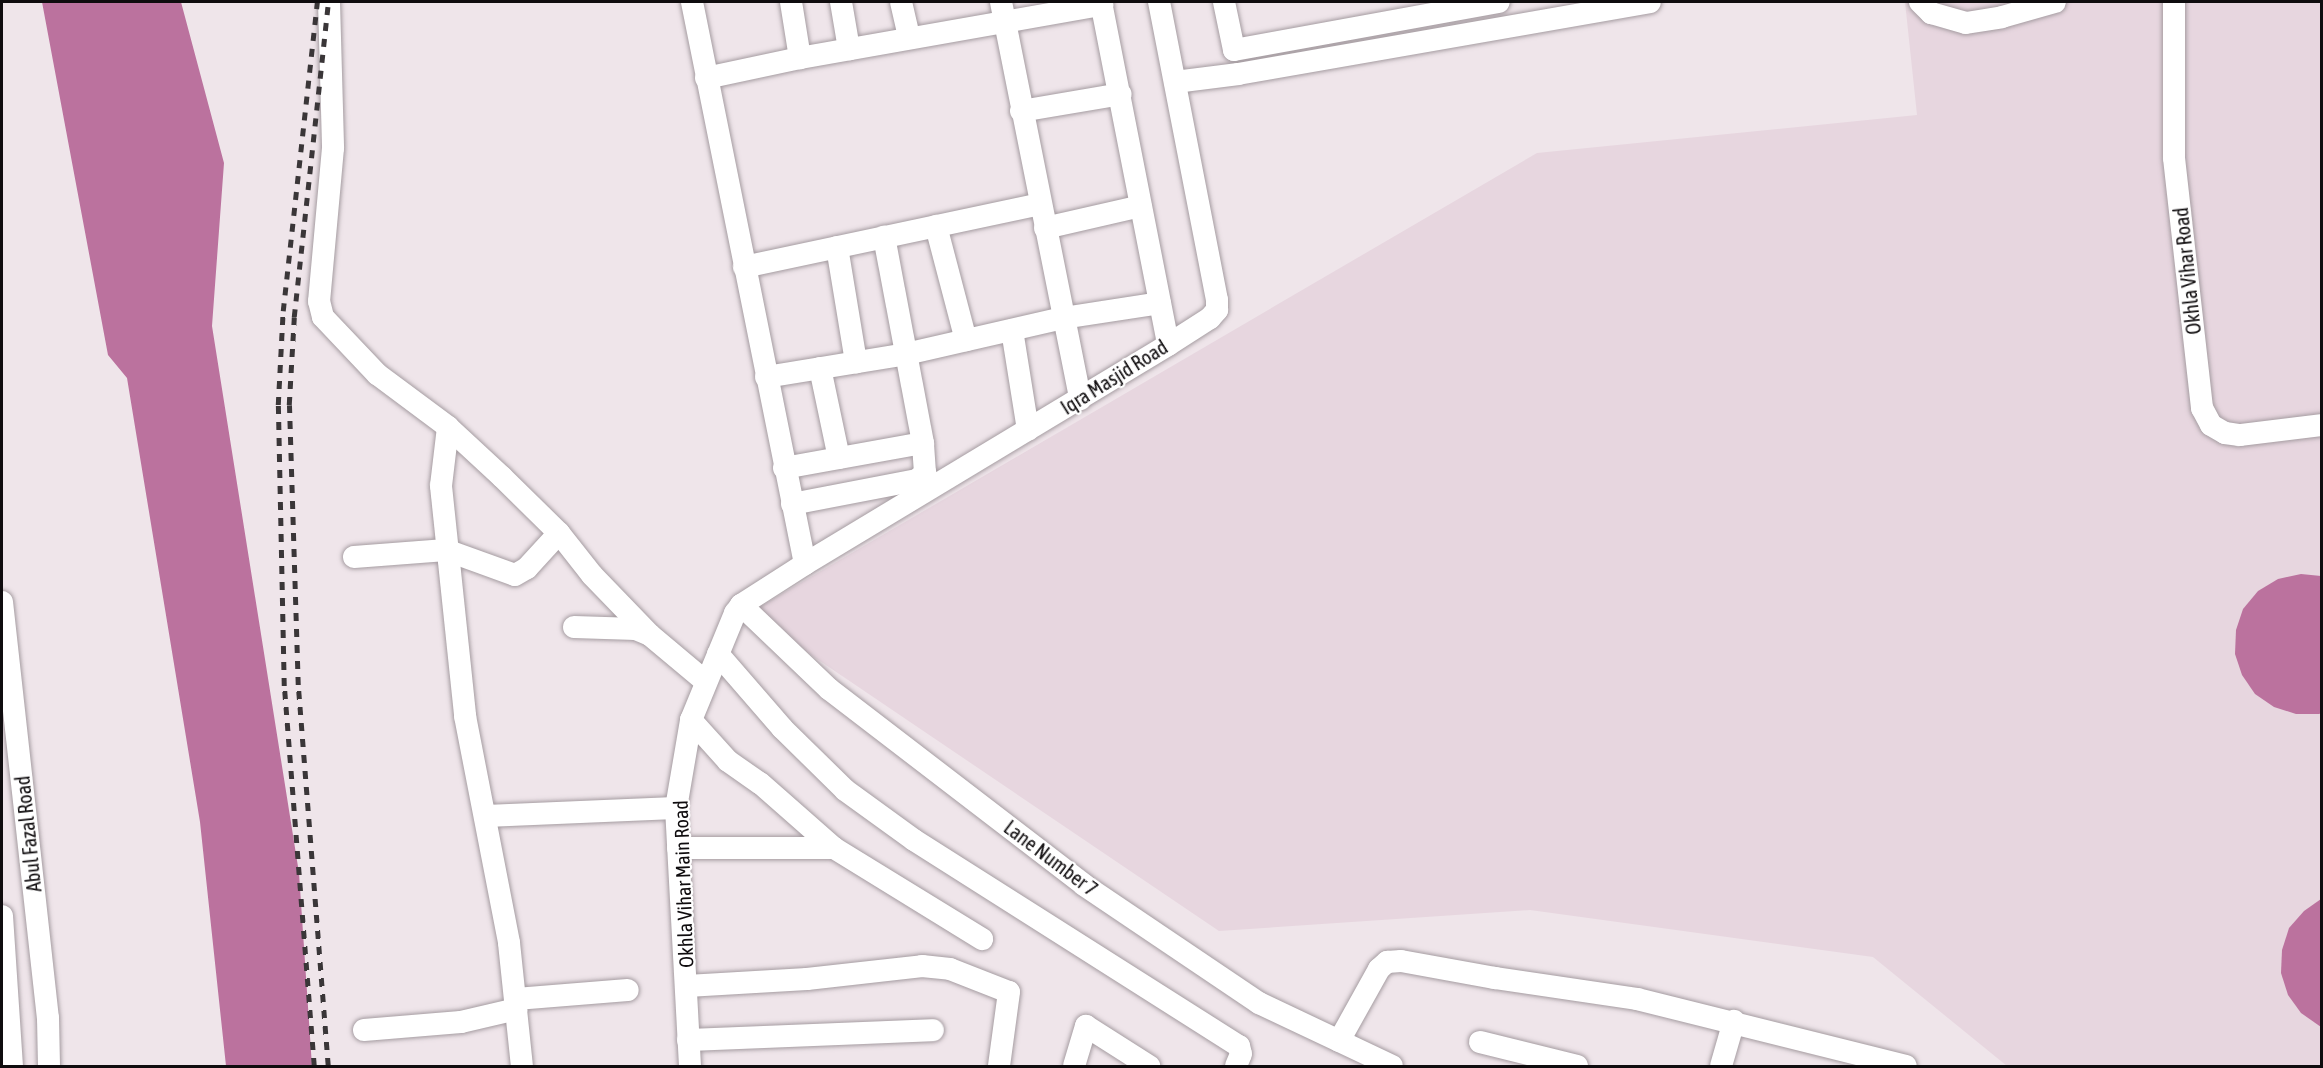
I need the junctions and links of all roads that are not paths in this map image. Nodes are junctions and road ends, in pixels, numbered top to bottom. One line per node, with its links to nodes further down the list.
1 (329, 2): 41 (street)
2 (692, 2): 19 (street)
3 (791, 2): 18 (street)
4 (841, 2): 17 (street)
5 (901, 2): 16 (street)
6 (1159, 2): 20 (street, Iqra Masjid Road)
7 (1224, 2): 8 (street)
8 (1499, 2)
9 (1650, 2): 14 (street)
10 (1920, 2): 11 (street)
11 (2055, 2)
12 (2174, 2): 40 (street, Okhla Vihar Road)
13 (1102, 3): 15 (street); 21 (street)
14 (1577, 7): 20 (street)
15 (1003, 12): 16 (street); 22 (street)
16 (909, 38): 17 (street)
17 (849, 49): 18 (street)
18 (800, 58): 19 (street)
19 (706, 78): 29 (street)
20 (1174, 82): 34 (street, Iqra Masjid Road)
21 (1121, 94): 22 (street); 24 (street)
22 (1021, 111): 23 (street)
23 (1040, 204): 25 (street); 26 (street)
24 (1141, 206): 26 (street); 30 (street)
25 (936, 226): 27 (street); 33 (street)
26 (1045, 228): 31 (street)
27 (884, 237): 28 (street); 35 (street)
28 (837, 247): 29 (street); 36 (street)
29 (744, 267): 38 (street)
30 (1160, 303): 31 (street); 34 (street)
31 (1064, 318): 32 (street); 39 (street)
32 (1012, 330): 33 (street); 42 (street)
33 (966, 340): 35 (street)
34 (1168, 345): 39 (street, Iqra Masjid Road)
35 (906, 354): 36 (street); 43 (street)
36 (856, 362): 37 (street)
37 (819, 368): 38 (street); 44 (street)
38 (766, 377): 45 (street)
39 (1080, 399): 42 (street, Iqra Masjid Road)
40 (2322, 425)
41 (448, 427): 47 (street); 48 (street)
42 (1028, 430): 50 (street, Iqra Masjid Road)
43 (923, 443): 44 (street); 46 (street)
44 (839, 458): 45 (street)
45 (784, 468): 46 (street)
46 (792, 504): 50 (street)
47 (559, 533): 48 (street); 55 (street)
48 (446, 550): 49 (street); 61 (street)
49 (354, 557)
50 (805, 564): 52 (street, Iqra Masjid Road)
51 (2, 603): 54 (street, Abul Fazal Road)
52 (741, 605): 56 (street, Okhla Vihar Main Road); 73 (street, Lane Number 7)
53 (574, 627): 55 (street)
54 (3, 630): 59 (street, Abul Fazal Road)
55 (650, 635): 57 (street)
56 (718, 654): 57 (street, Okhla Vihar Main Road); 82 (street)
57 (706, 682): 58 (street, Okhla Vihar Main Road)
58 (691, 720): 60 (street, Okhla Vihar Main Road); 63 (street)
59 (12, 778): 76 (street, Abul Fazal Road)
60 (676, 808): 61 (street); 62 (street, Okhla Vihar Main Road)
61 (485, 816): 68 (street)
62 (678, 848): 63 (street); 66 (street, Okhla Vihar Main Road)
63 (834, 848): 65 (street)
64 (2, 916): 75 (street)
65 (982, 939)
66 (687, 986): 72 (street, Okhla Vihar Main Road); 79 (street)
67 (628, 990): 68 (street)
68 (516, 1004): 70 (street); 77 (street)
69 (1734, 1021): 73 (street); 85 (street); 86 (street)
70 (364, 1030)
71 (933, 1030): 72 (street)
72 (688, 1040): 78 (street, Okhla Vihar Main Road)
73 (1338, 1041): 83 (street, Lane Number 7)
74 (1480, 1042): 84 (street)
75 (12, 1066)
76 (49, 1066)
77 (522, 1066)
78 (690, 1066)
79 (999, 1066)
80 (1074, 1066): 81 (street)
81 (1149, 1066)
82 (1236, 1066)
83 (1392, 1066)
84 (1577, 1066)
85 (1720, 1066)
86 (1906, 1066)

